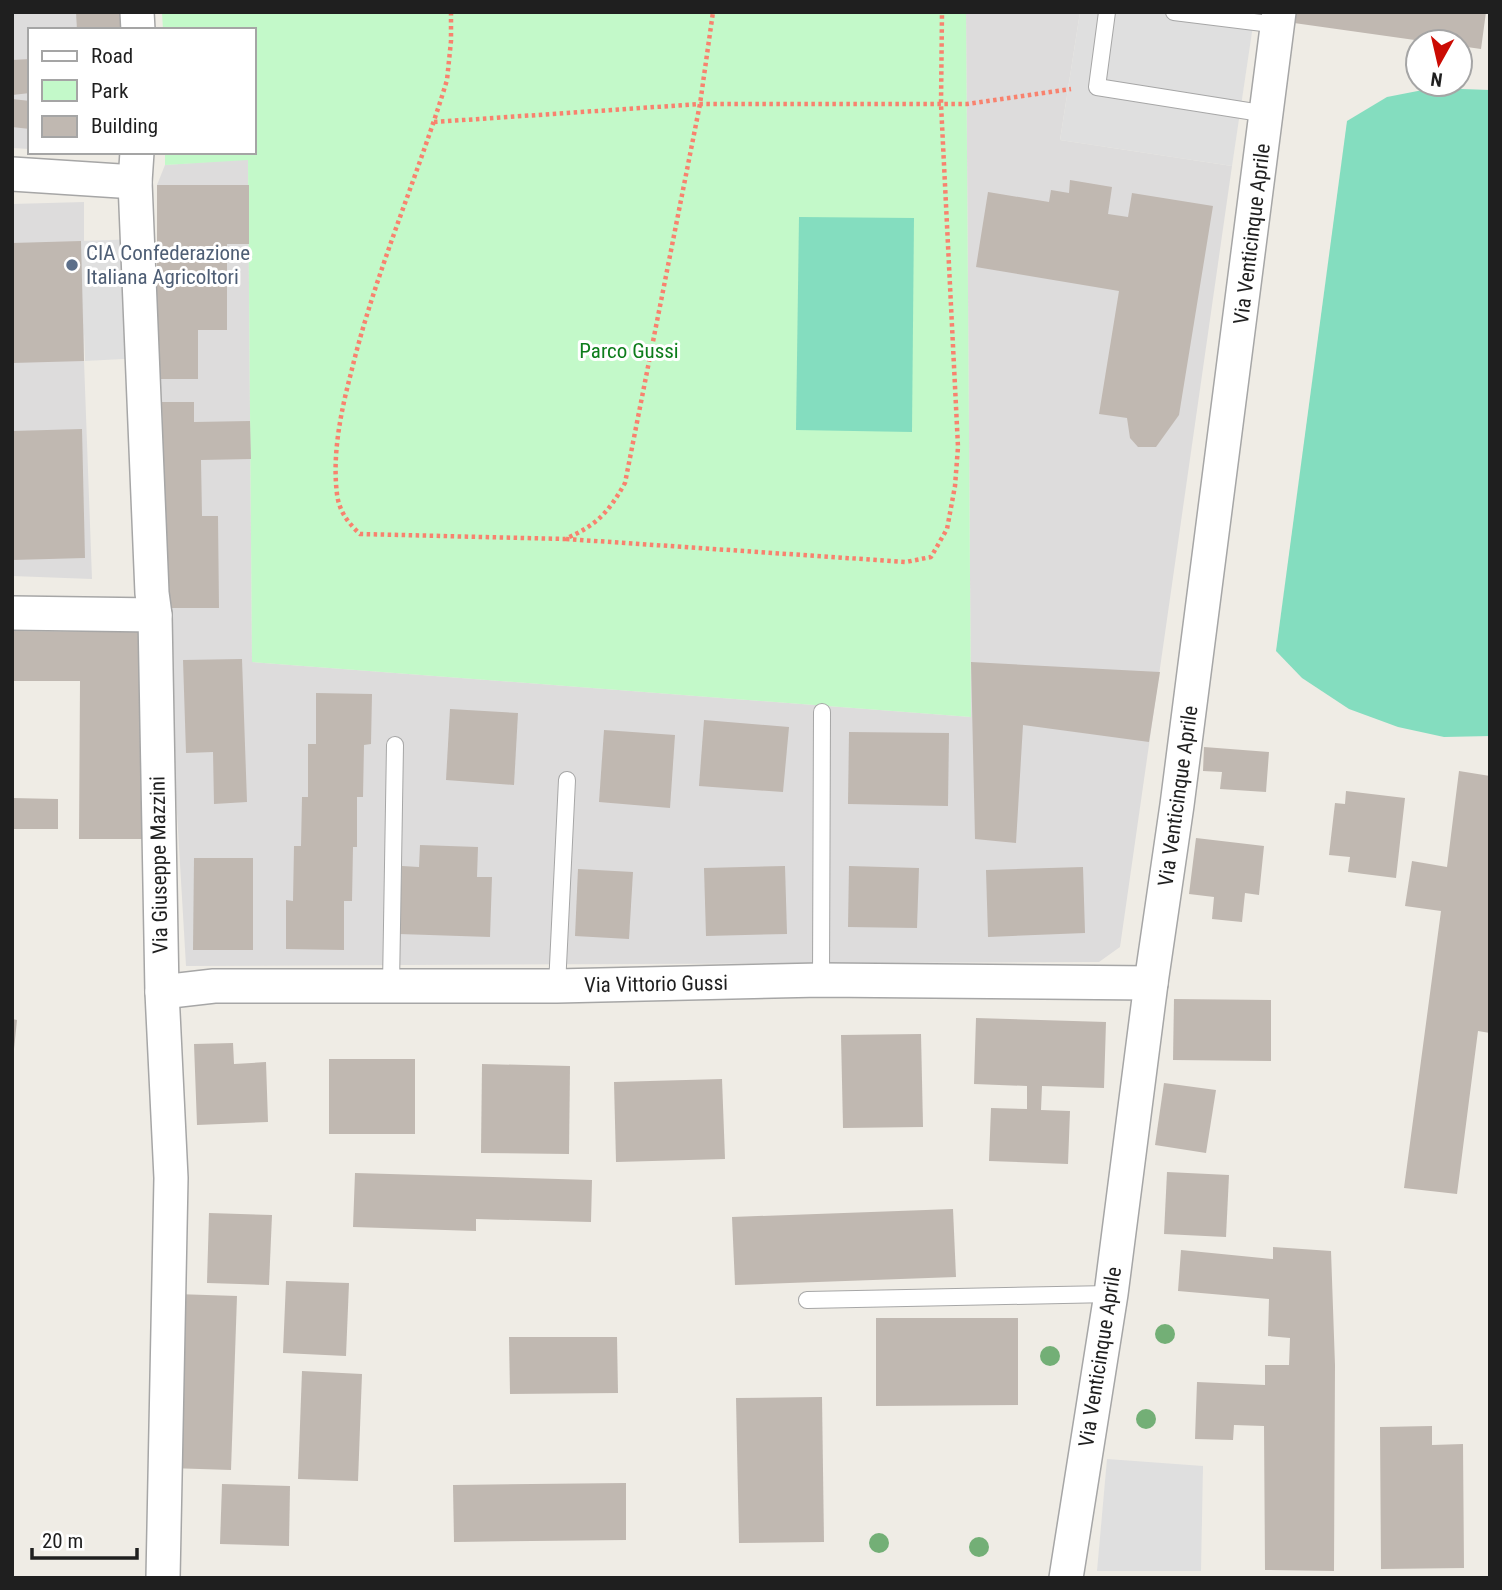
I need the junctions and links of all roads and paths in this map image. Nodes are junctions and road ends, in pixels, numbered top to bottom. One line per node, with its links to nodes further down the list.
1 (451, 12): 11 (path)
2 (713, 12): 8 (path)
3 (942, 12): 9 (path)
4 (1107, 12): 7 (lane)
5 (1174, 12): 6 (lane)
6 (1279, 19): 10 (street, Via Venticinque Aprile)
7 (1097, 87): 9 (path); 10 (lane)
8 (700, 104): 9 (path); 11 (path); 14 (path)
9 (942, 104): 14 (path)
10 (1267, 114): 21 (street, Via Venticinque Aprile)
11 (434, 122): 14 (path)
12 (136, 167): 13 (street); 16 (street, Via Giuseppe Mazzini)
13 (12, 174)
14 (565, 539)
15 (12, 613): 16 (street)
16 (155, 615): 24 (street, Via Giuseppe Mazzini)
17 (822, 712): 20 (lane)
18 (395, 745): 22 (lane)
19 (567, 780): 23 (lane)
20 (821, 980): 21 (street, Via Vittorio Gussi); 23 (street, Via Vittorio Gussi)
21 (1151, 983): 25 (street, Via Venticinque Aprile)
22 (391, 985): 23 (street, Via Vittorio Gussi); 24 (street, Via Vittorio Gussi)
23 (557, 986)
24 (162, 992): 27 (street, Via Giuseppe Mazzini)
25 (1111, 1294): 26 (lane); 28 (street, Via Venticinque Aprile)
26 (807, 1300)
27 (163, 1578)
28 (1066, 1578)

